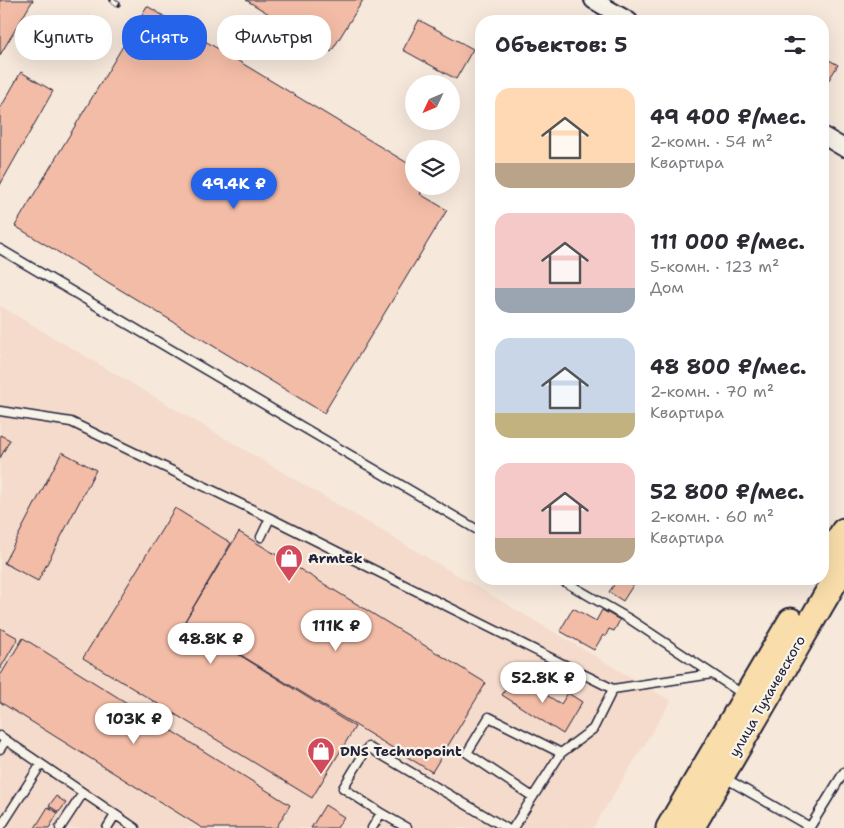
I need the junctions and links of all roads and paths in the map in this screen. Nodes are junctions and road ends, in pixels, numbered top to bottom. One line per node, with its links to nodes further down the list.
1 (593, 0): 2 (street)
2 (619, 15)
3 (829, 139): 4 (street)
4 (844, 148)
5 (0, 249): 8 (lane)
6 (0, 411): 7 (lane)
7 (270, 518): 10 (lane); 16 (lane)
8 (475, 528)
9 (844, 531): 11 (main road)
10 (261, 537)
11 (829, 556)
12 (844, 565): 23 (main road, улица Тухачевского)
13 (570, 585): 15 (lane)
14 (812, 585): 17 (main road, улица Тухачевского)
15 (712, 674): 16 (lane); 17 (lane)
16 (613, 689): 20 (lane)
17 (746, 697): 36 (main road, улица Тухачевского)
18 (3, 738): 19 (lane); 21 (lane)
19 (0, 750)
20 (561, 753): 25 (lane); 25 (lane)
21 (41, 764): 24 (lane); 28 (lane)
22 (844, 772): 23 (lane)
23 (721, 776): 37 (main road, улица Тухачевского)
24 (83, 794): 27 (lane); 29 (lane)
25 (533, 797): 35 (lane)
26 (381, 813): 32 (lane); 33 (lane); 34 (lane)
27 (115, 814): 30 (lane); 31 (lane)
28 (0, 828)
29 (60, 828)
30 (106, 828)
31 (135, 828)
32 (372, 828)
33 (407, 828)
34 (506, 828)
35 (513, 828)
36 (669, 828)
37 (691, 828)

